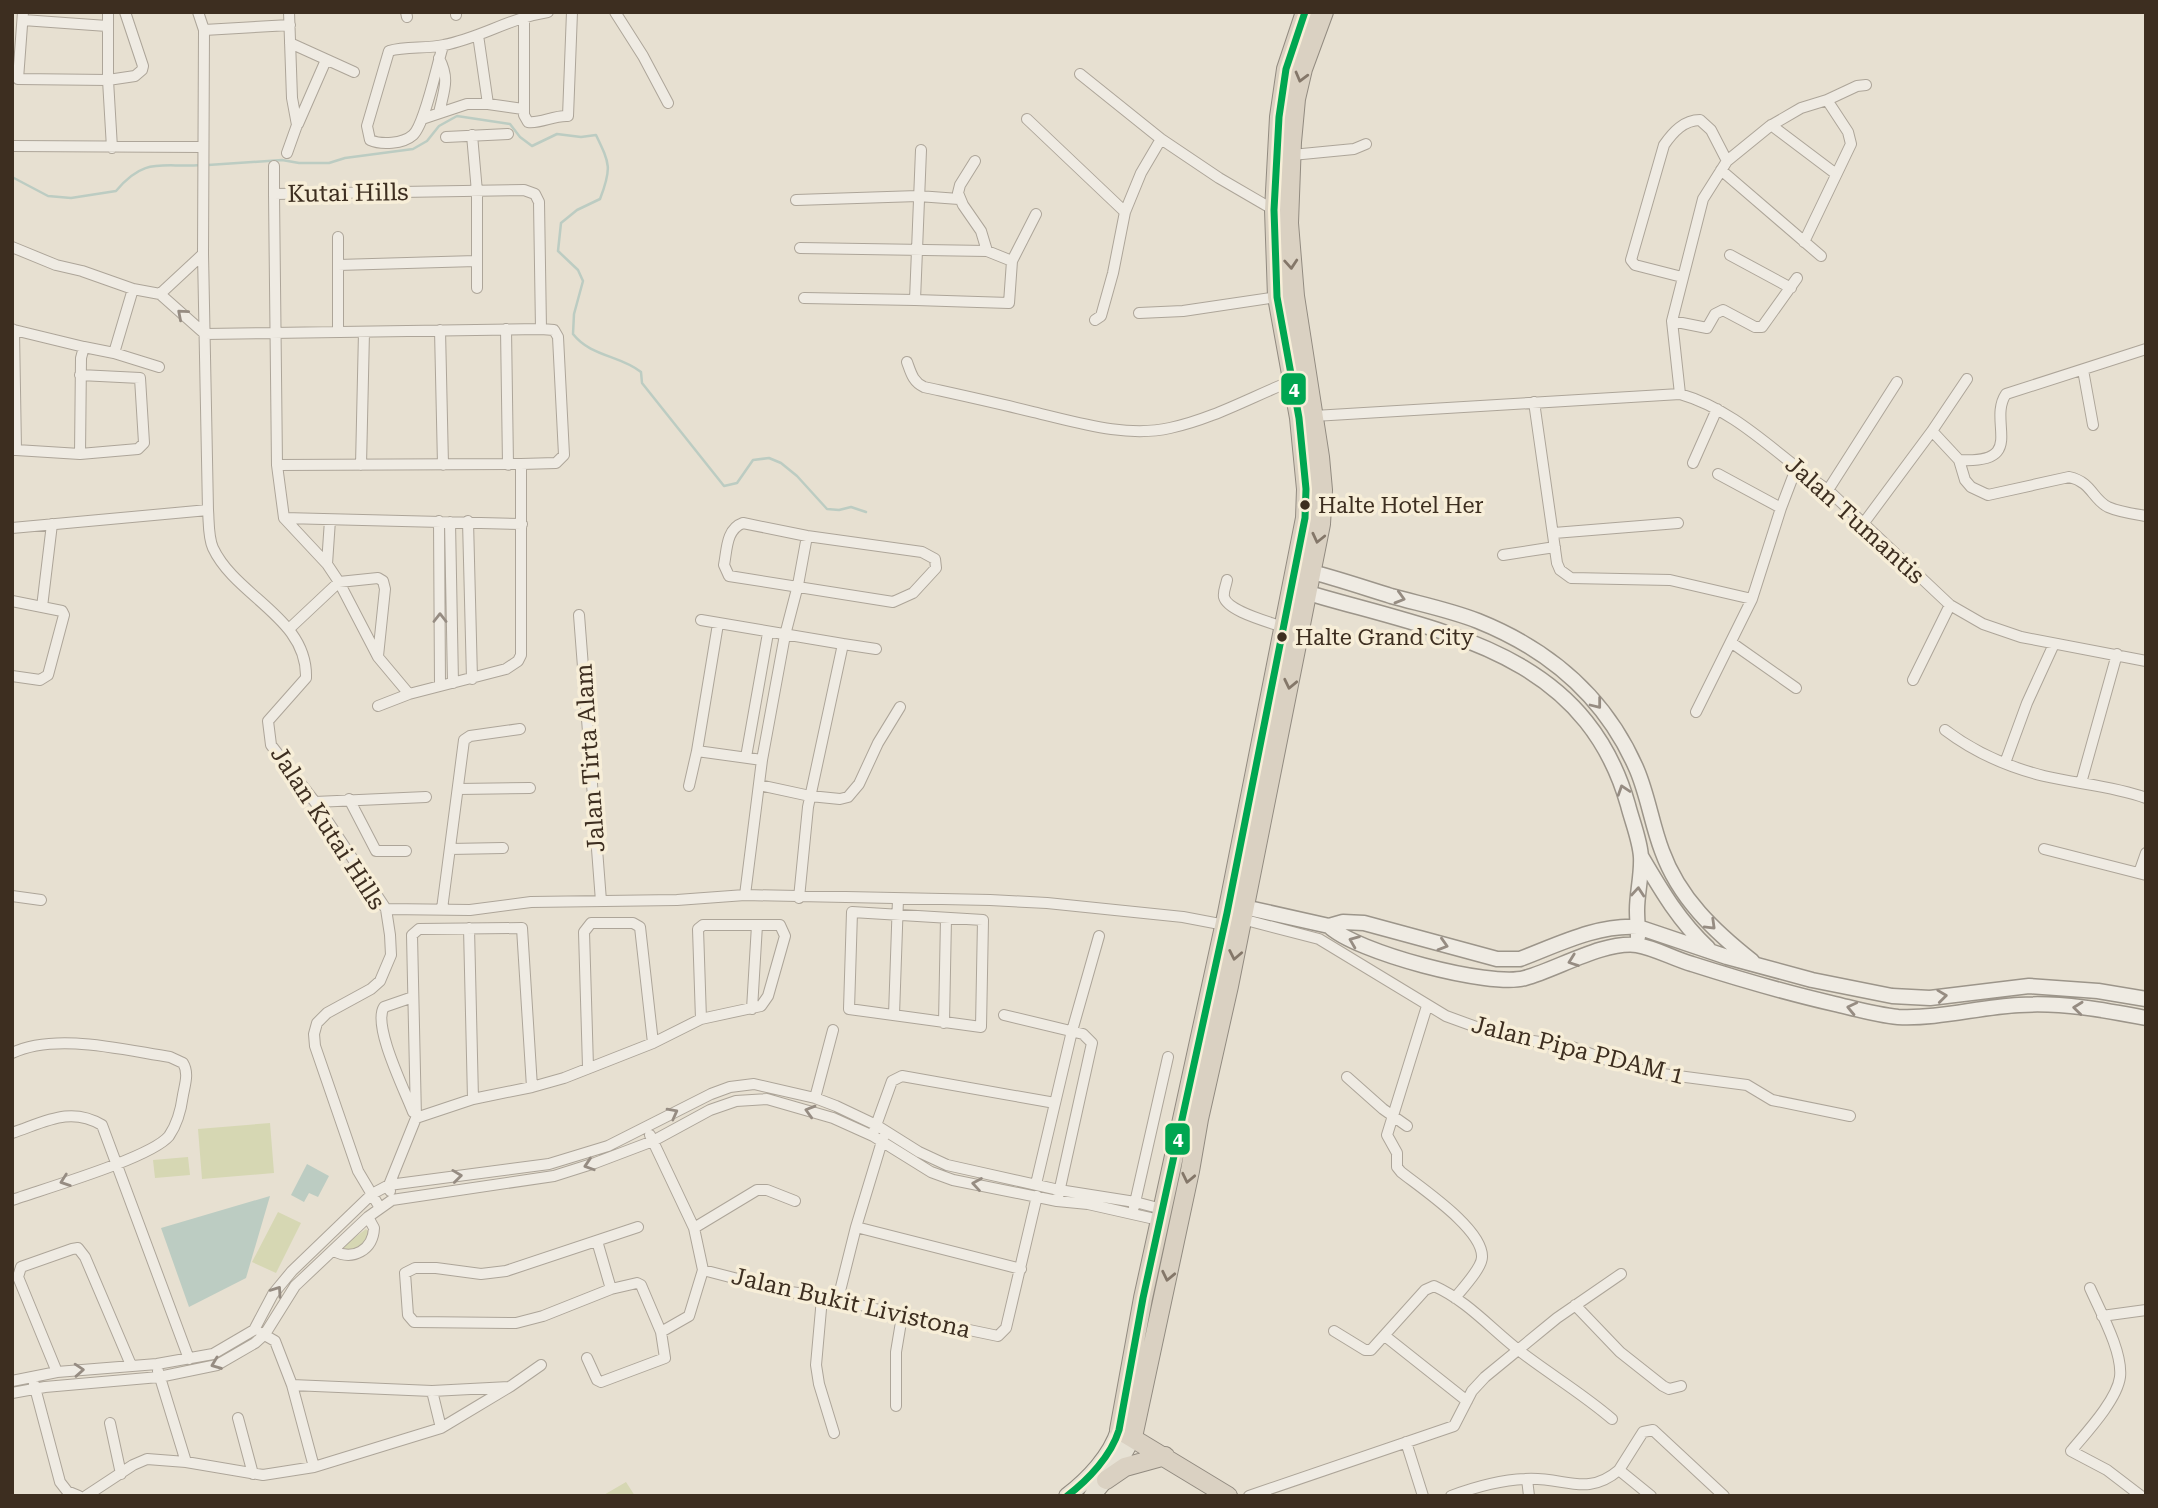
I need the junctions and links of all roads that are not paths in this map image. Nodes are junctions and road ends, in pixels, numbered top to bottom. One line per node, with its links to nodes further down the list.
1 (108, 12): 13 (street)
2 (125, 12): 22 (street)
3 (198, 12): 14 (street)
4 (289, 12): 12 (street)
5 (548, 12): 11 (street)
6 (572, 12): 27 (street)
7 (615, 12): 25 (street)
8 (1305, 12): 54 (highway)
9 (1324, 12): 43 (highway, one-way to 43)
10 (23, 16): 13 (street); 22 (street)
11 (524, 17): 15 (street); 27 (street)
12 (290, 25): 14 (street); 16 (street)
13 (107, 26): 22 (street)
14 (204, 30): 40 (street)
15 (478, 35): 17 (street); 26 (street)
16 (290, 43): 19 (street); 31 (street)
17 (443, 46): 18 (street); 29 (street)
18 (439, 58): 28 (street); 29 (street)
19 (326, 60): 20 (street); 31 (street)
20 (354, 72)
21 (1080, 74): 36 (street)
22 (108, 80): 39 (street)
23 (1866, 85): 24 (street)
24 (1827, 100): 32 (street); 48 (street)
25 (668, 103)
26 (488, 104): 27 (street); 28 (street)
27 (523, 109)
28 (439, 113): 29 (street)
29 (422, 119)
30 (1027, 119): 55 (street)
31 (298, 125): 42 (street)
32 (1771, 125): 44 (street); 48 (street)
33 (508, 134): 34 (street)
34 (472, 135): 35 (street); 49 (street)
35 (446, 137)
36 (1161, 139): 54 (street); 55 (street)
37 (1366, 144): 43 (street)
38 (12, 146): 39 (street)
39 (112, 148): 40 (street)
40 (204, 150): 63 (street, Jalan Kutai Hills)
41 (921, 150): 51 (street)
42 (287, 153)
43 (1292, 155): 98 (highway, one-way to 98)
44 (1727, 161): 47 (street); 69 (street)
45 (975, 162): 52 (street)
46 (274, 166): 50 (street)
47 (1721, 170): 58 (street); 69 (street)
48 (1836, 174): 58 (street)
49 (477, 192): 50 (street, Kutai Hills); 66 (street); 82 (street, Kutai Hills)
50 (274, 194): 87 (street, Kutai Hills)
51 (918, 197): 52 (street); 53 (street); 61 (street)
52 (960, 199): 62 (street)
53 (796, 200)
54 (1274, 210): 75 (highway)
55 (1125, 212): 79 (street)
56 (1036, 214): 67 (street)
57 (338, 237): 68 (street)
58 (1804, 242): 65 (street)
59 (12, 247): 73 (street)
60 (800, 248): 61 (street)
61 (915, 251): 62 (street); 77 (street)
62 (987, 251): 67 (street)
63 (203, 254): 74 (street); 88 (street, Jalan Kutai Hills)
64 (1730, 255): 72 (street)
65 (1821, 256)
66 (477, 261): 68 (street); 71 (street)
67 (1012, 261): 77 (street)
68 (338, 265): 85 (street)
69 (1682, 277): 80 (street)
70 (1797, 278): 72 (street)
71 (477, 288)
72 (1791, 288): 80 (street)
73 (133, 289): 74 (street); 91 (street)
74 (160, 294): 88 (street, one-way to 74)
75 (1277, 297): 78 (street); 98 (highway)
76 (804, 298): 77 (street)
77 (915, 300)
78 (1139, 313)
79 (1095, 320)
80 (1672, 321): 101 (street)
81 (506, 329): 82 (street); 84 (street); 115 (street)
82 (541, 329): 111 (street)
83 (13, 330): 89 (street); 107 (street)
84 (440, 330): 86 (street); 114 (street)
85 (338, 332): 86 (street); 87 (street)
86 (364, 332): 113 (street)
87 (276, 333): 88 (street); 112 (street, Kutai Hills)
88 (205, 334): 120 (street, Jalan Kutai Hills)
89 (84, 347): 91 (street); 96 (street)
90 (2146, 349): 95 (street)
91 (114, 353): 92 (street)
92 (139, 362): 94 (street); 97 (street)
93 (907, 362): 98 (street)
94 (159, 368)
95 (2083, 370): 105 (street); 109 (street)
96 (80, 375): 97 (street); 108 (street)
97 (140, 378): 108 (street)
98 (1300, 379): 104 (highway); 136 (highway)
99 (1967, 379): 106 (street)
100 (1897, 382): 118 (street)
101 (1680, 394): 102 (street, Jalan Tumantis); 103 (street, Jalan Tumantis)
102 (1534, 402): 104 (street, Jalan Tumantis); 131 (street)
103 (1717, 409): 110 (street); 116 (street, Jalan Tumantis)
104 (1314, 416): 136 (highway, one-way to 136)
105 (2093, 425)
106 (1932, 431): 109 (street); 129 (street)
107 (14, 450): 108 (street)
108 (80, 454)
109 (1959, 460): 121 (street)
110 (1693, 463)
111 (521, 464): 115 (street); 128 (street)
112 (277, 465): 113 (street); 122 (street, Kutai Hills)
113 (360, 465): 114 (street)
114 (443, 465): 115 (street)
115 (508, 465)
116 (1797, 466): 118 (street, Jalan Tumantis); 119 (street)
117 (1718, 474): 119 (street)
118 (1828, 490): 129 (street, Jalan Tumantis)
119 (1781, 508): 142 (street)
120 (208, 510): 127 (street); 151 (street, Jalan Kutai Hills)
121 (2146, 516)
122 (284, 518): 123 (street); 135 (street)
123 (330, 520): 124 (street); 135 (street)
124 (445, 522): 125 (street); 166 (street); 167 (street, one-way to 124)
125 (468, 522): 128 (street); 164 (street)
126 (1678, 523): 131 (street)
127 (52, 524): 130 (street); 145 (street)
128 (522, 524): 164 (street)
129 (1863, 524): 144 (street, Jalan Tumantis)
130 (12, 528)
131 (1554, 533): 133 (street)
132 (807, 536): 139 (street); 139 (street); 139 (street)
133 (1555, 547): 134 (street); 142 (street)
134 (1503, 555)
135 (327, 564): 138 (street)
136 (1304, 570): 140 (street); 141 (highway)
137 (1227, 580): 152 (street)
138 (339, 582): 151 (street); 161 (street); 161 (street)
139 (798, 585): 155 (street)
140 (1366, 588): 146 (street); 147 (street, one-way to 147)
141 (1300, 591): 146 (street); 152 (highway); 206 (highway, one-way to 206)
142 (1752, 599): 156 (street)
143 (12, 601): 145 (street)
144 (1950, 605): 157 (street, Jalan Tumantis); 165 (street)
145 (42, 607): 163 (street)
146 (1362, 607): 154 (street)
147 (1456, 614): 154 (street); 196 (street, one-way to 196)
148 (579, 615): 203 (street, Jalan Tirta Alam)
149 (701, 620): 150 (street)
150 (718, 624): 153 (street); 175 (street)
151 (290, 628): 188 (street, Jalan Kutai Hills)
152 (1285, 628): 210 (highway)
153 (768, 633): 155 (street); 176 (street)
154 (1453, 634): 194 (street, one-way to 154)
155 (785, 635): 158 (street); 177 (street)
156 (1732, 643): 168 (street); 172 (street)
157 (2053, 643): 160 (street, Jalan Tumantis); 178 (street)
158 (843, 645): 159 (street); 184 (street)
159 (876, 649)
160 (2117, 654): 162 (street, Jalan Tumantis); 179 (street)
161 (378, 657): 169 (street)
162 (2146, 661)
163 (12, 676)
164 (472, 679): 166 (street)
165 (1913, 680)
166 (453, 683): 167 (street)
167 (440, 686): 169 (street)
168 (1796, 688)
169 (409, 694): 170 (street)
170 (378, 706)
171 (900, 708): 184 (street)
172 (1696, 712)
173 (520, 729): 183 (street)
174 (1945, 730): 178 (street)
175 (697, 751): 176 (street); 181 (street)
176 (746, 757): 177 (street)
177 (762, 760): 180 (street)
178 (2006, 763): 179 (street)
179 (2081, 783): 186 (street)
180 (759, 785): 184 (street); 197 (street)
181 (689, 786)
182 (530, 788): 183 (street)
183 (459, 789): 190 (street)
184 (810, 796): 199 (street)
185 (426, 797): 187 (street)
186 (2146, 798)
187 (349, 799): 188 (street); 192 (street)
188 (315, 802): 204 (street, Jalan Kutai Hills)
189 (503, 848): 190 (street)
190 (450, 849): 205 (street)
191 (2044, 849): 195 (street)
192 (406, 851)
193 (2146, 853): 195 (street)
194 (1642, 856): 202 (street); 212 (street, one-way to 194)
195 (2142, 874)
196 (1682, 890): 202 (street); 218 (street, one-way to 218)
197 (745, 895): 199 (street); 203 (street)
198 (12, 896): 201 (street)
199 (799, 898): 200 (street)
200 (898, 899): 207 (street); 210 (street)
201 (41, 900)
202 (1667, 900): 216 (street)
203 (601, 901): 205 (street)
204 (386, 909): 205 (street); 259 (street, Jalan Kutai Hills)
205 (442, 909)
206 (1243, 913): 211 (street); 223 (street, Jalan Pipa PDAM 1); 307 (highway, one-way to 307)
207 (898, 916): 208 (street); 225 (street); 225 (street)
208 (946, 918): 229 (street); 229 (street)
209 (757, 925): 224 (street); 224 (street); 228 (street)
210 (1225, 925): 267 (highway)
211 (1329, 926): 217 (street, one-way to 217); 219 (street, one-way to 211)
212 (1638, 927): 215 (street); 216 (street); 217 (street)
213 (469, 928): 221 (street); 240 (street); 243 (street)
214 (1099, 936): 231 (street)
215 (1639, 945): 219 (street, one-way to 219); 220 (street)
216 (1713, 953): 218 (street); 220 (street)
217 (1520, 959): 219 (street)
218 (1756, 963): 222 (street, one-way to 222)
219 (1524, 979)
220 (1758, 985): 227 (street, one-way to 220)
221 (413, 997): 247 (street); 247 (street)
222 (2146, 999)
223 (1427, 1006): 245 (street); 246 (street, Jalan Pipa PDAM 1)
224 (752, 1009): 228 (street)
225 (894, 1015): 229 (street)
226 (1004, 1015): 231 (street)
227 (2146, 1018)
228 (701, 1019): 232 (street)
229 (944, 1023)
230 (833, 1030): 242 (street)
231 (1072, 1031): 244 (street); 260 (street)
232 (653, 1043): 237 (street); 237 (street)
233 (12, 1044): 234 (street)
234 (25, 1047): 235 (street); 255 (street)
235 (12, 1053)
236 (1168, 1058): 264 (street)
237 (588, 1067): 240 (street)
238 (1347, 1077): 245 (street)
239 (754, 1084): 241 (street); 242 (street); 250 (street, one-way to 239)
240 (533, 1087): 243 (street)
241 (752, 1098): 253 (street, one-way to 241); 254 (street)
242 (815, 1098): 248 (street)
243 (473, 1099): 247 (street)
244 (1055, 1103): 248 (street); 258 (street)
245 (1392, 1115): 249 (street); 280 (street)
246 (1850, 1116)
247 (416, 1118): 256 (street)
248 (876, 1125): 251 (street); 253 (street)
249 (1407, 1126)
250 (646, 1128): 254 (street); 256 (street, one-way to 250)
251 (886, 1131): 253 (street); 257 (street)
252 (12, 1133): 255 (street)
253 (877, 1139): 257 (street, one-way to 253); 270 (street)
254 (653, 1140): 262 (street, one-way to 262); 271 (street)
255 (117, 1163): 261 (street, one-way to 261); 292 (street)
256 (389, 1185): 259 (street); 262 (street)
257 (1022, 1186): 258 (street)
258 (1041, 1190): 260 (street); 274 (street)
259 (372, 1194): 265 (street, Jalan Kutai Hills); 287 (street, one-way to 259)
260 (1058, 1196): 264 (street); 266 (street)
261 (12, 1199)
262 (392, 1200): 265 (street)
263 (795, 1202): 271 (street)
264 (1135, 1202): 266 (street); 267 (street)
265 (380, 1208): 268 (street)
266 (1133, 1214): 267 (street)
267 (1161, 1214): 314 (highway)
268 (368, 1217): 273 (street); 273 (street)
269 (638, 1227): 272 (street)
270 (856, 1227): 274 (street); 281 (street)
271 (694, 1228): 275 (street)
272 (597, 1241): 278 (street); 278 (street)
273 (334, 1251): 287 (street)
274 (1021, 1269): 284 (street, Jalan Bukit Livistona)
275 (703, 1270): 279 (street, Jalan Bukit Livistona); 288 (street)
276 (1621, 1274): 282 (street)
277 (2090, 1288): 285 (street)
278 (611, 1289): 288 (street)
279 (822, 1298): 281 (street, Jalan Bukit Livistona); 313 (street)
280 (1455, 1298): 289 (street); 290 (street)
281 (838, 1299): 284 (street, Jalan Bukit Livistona)
282 (1575, 1305): 290 (street); 301 (street)
283 (2146, 1310): 285 (street)
284 (902, 1316): 308 (street)
285 (2102, 1316): 335 (street)
286 (1334, 1331): 289 (street)
287 (260, 1332): 292 (street); 298 (street, one-way to 298); 300 (street)
288 (661, 1332): 291 (street)
289 (1385, 1336): 306 (street)
290 (1518, 1350): 306 (street); 310 (street)
291 (587, 1358)
292 (189, 1359): 293 (street)
293 (157, 1364): 295 (street); 298 (street)
294 (541, 1365): 302 (street)
295 (131, 1366): 296 (street, one-way to 295); 296 (street)
296 (57, 1372): 297 (street)
297 (33, 1376): 299 (street); 303 (street)
298 (159, 1377): 303 (street); 317 (street)
299 (12, 1381)
300 (292, 1385): 304 (street); 318 (street)
301 (1681, 1386)
302 (511, 1387): 304 (street); 312 (street)
303 (35, 1388): 305 (street); 324 (street)
304 (432, 1391): 312 (street)
305 (12, 1393)
306 (1467, 1401): 315 (street)
307 (1141, 1405): 314 (highway); 316 (highway)
308 (896, 1406)
309 (238, 1418): 321 (street)
310 (1612, 1419)
311 (110, 1423): 320 (street)
312 (441, 1428): 318 (street)
313 (834, 1433)
314 (1126, 1434): 316 (highway); 323 (main road); 326 (main road)
315 (1406, 1442): 329 (street); 330 (street)
316 (1165, 1456): 323 (highway); 328 (highway)
317 (186, 1462): 320 (street); 321 (street)
318 (314, 1467): 321 (street)
319 (1619, 1470): 322 (street); 333 (street); 334 (street)
320 (121, 1474): 325 (street)
321 (254, 1474)
322 (1527, 1479): 331 (street); 332 (street)
323 (1106, 1480): 327 (main road)
324 (79, 1496)
325 (86, 1496)
326 (1067, 1496)
327 (1092, 1496)
328 (1228, 1496)
329 (1249, 1496)
330 (1423, 1496)
331 (1451, 1496)
332 (1529, 1496)
333 (1651, 1496)
334 (1724, 1496)
335 (2141, 1496)

